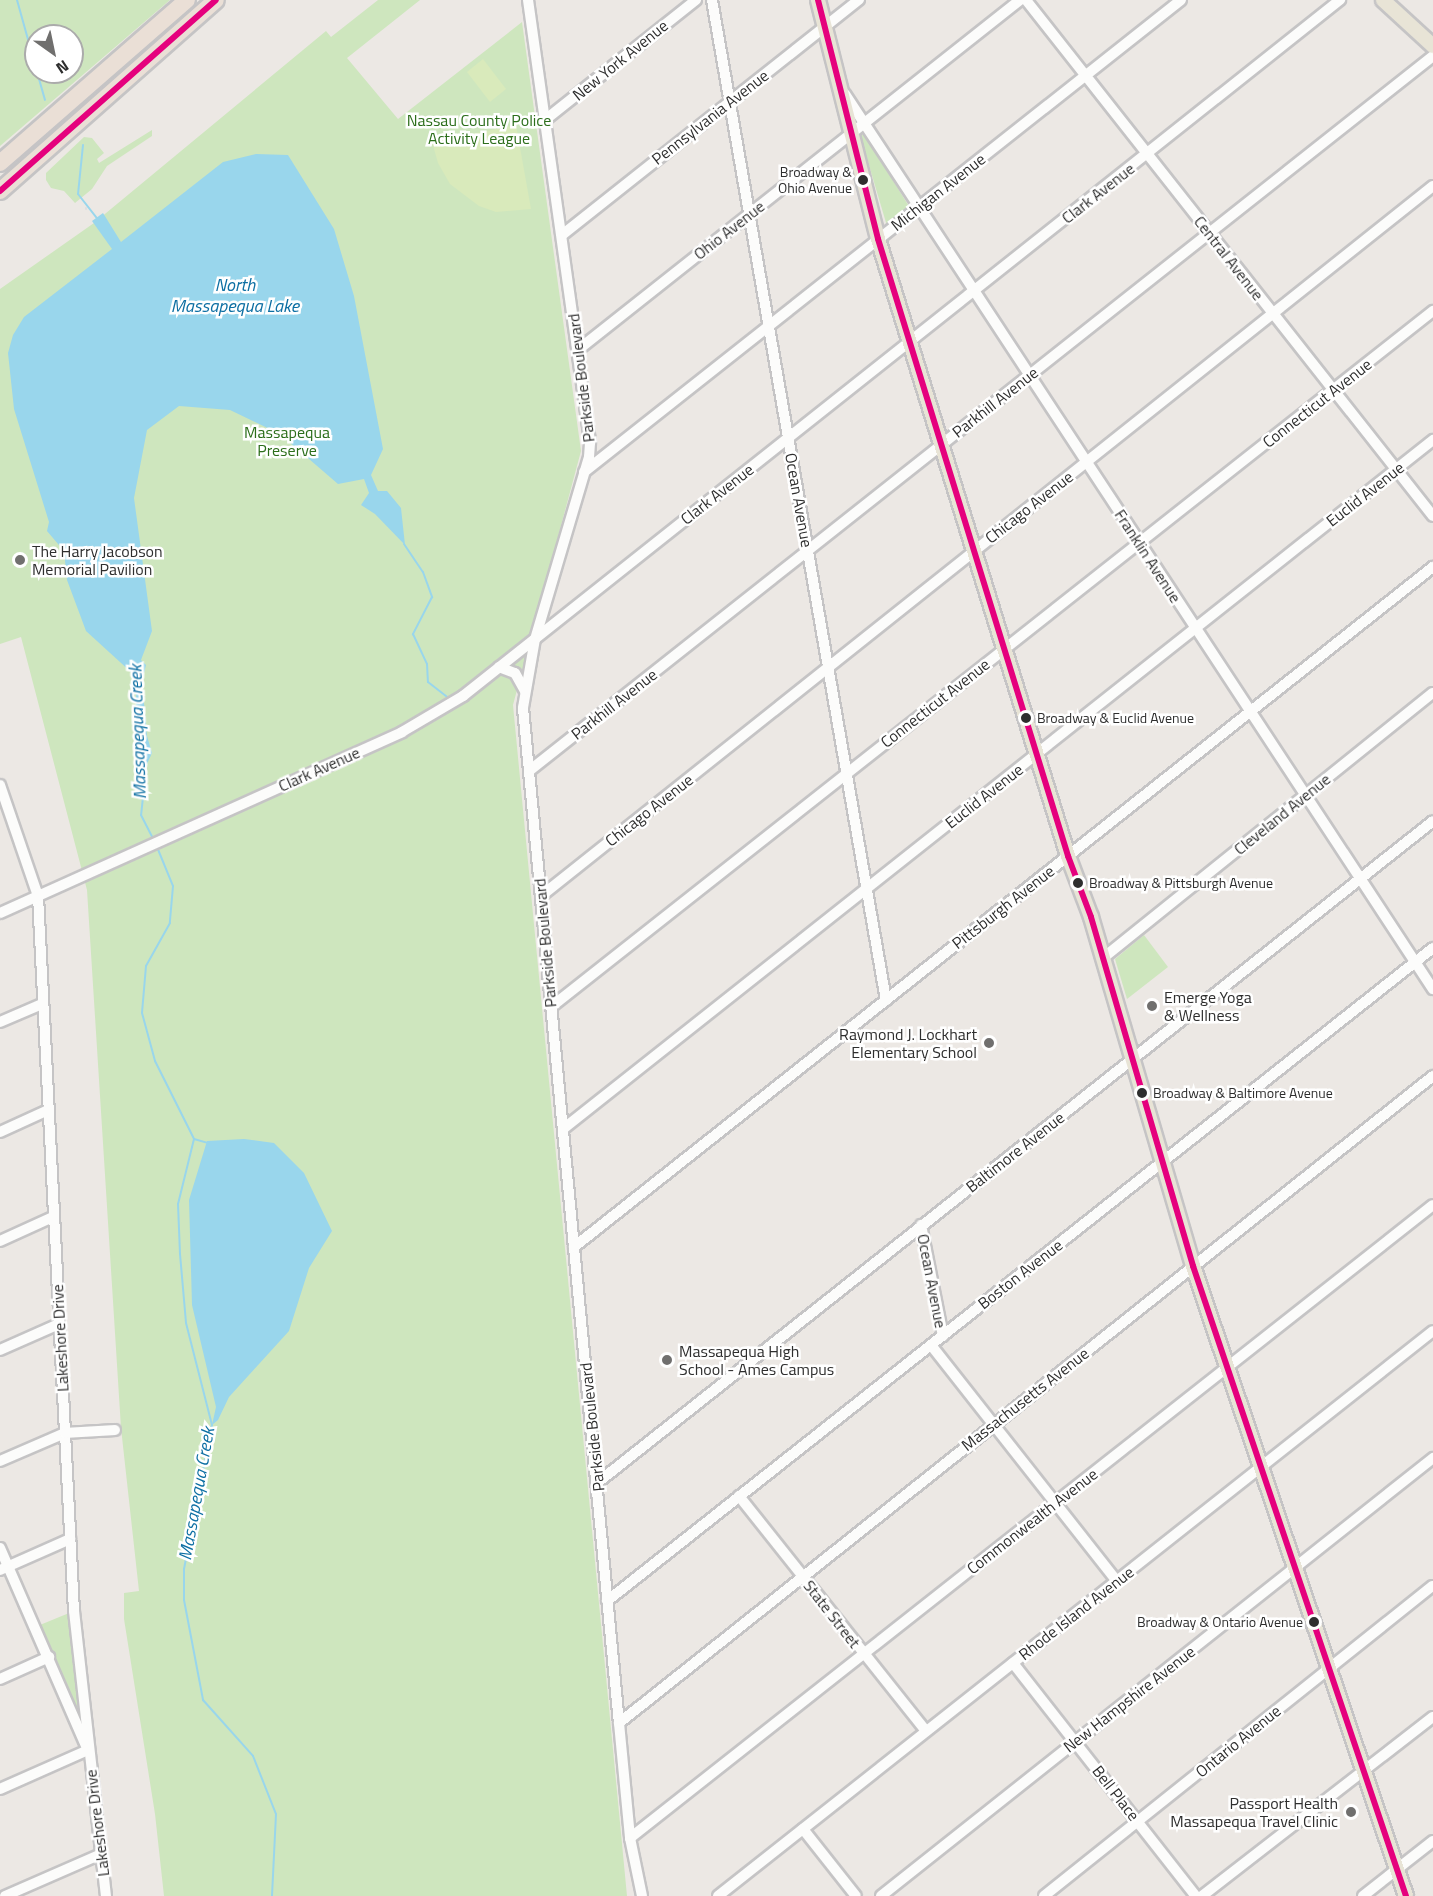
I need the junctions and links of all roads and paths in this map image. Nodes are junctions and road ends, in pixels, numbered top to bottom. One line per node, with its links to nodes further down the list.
1 (187, 0): 23 (highway)
2 (216, 0): 25 (highway)
3 (528, 0): 19 (street, Parkside Boulevard)
4 (696, 0): 19 (street, New York Avenue)
5 (712, 0): 18 (street, Ocean Avenue)
6 (818, 0): 13 (main road)
7 (859, 0): 13 (street, Pennsylvania Avenue)
8 (1020, 0): 20 (street, Ohio Avenue)
9 (1026, 0): 16 (street, Central Avenue)
10 (1181, 0): 16 (street, Michigan Avenue)
11 (1340, 0): 22 (street, Clark Avenue)
12 (1383, 0): 14 (main road)
13 (824, 28): 17 (main road); 18 (street, Pennsylvania Avenue)
14 (1433, 46)
15 (1433, 56): 28 (street, Parkhill Avenue)
16 (1085, 76): 22 (street, Central Avenue); 26 (street, Michigan Avenue)
17 (838, 83): 20 (street, Franklin Avenue); 21 (main road)
18 (730, 100): 27 (street, Ocean Avenue); 29 (street, Pennsylvania Avenue)
19 (545, 120): 29 (street, Parkside Boulevard)
20 (864, 124): 21 (street, Ohio Avenue); 26 (street, Franklin Avenue)
21 (851, 134): 27 (street, Ohio Avenue); 30 (main road)
22 (1147, 154): 28 (street, Central Avenue); 31 (street, Clark Avenue)
23 (0, 163)
24 (1433, 186): 33 (street, Chicago Avenue)
25 (0, 191)
26 (919, 207): 30 (street, Michigan Avenue); 31 (street, Franklin Avenue)
27 (750, 214): 34 (street, Ocean Avenue); 36 (street, Ohio Avenue)
28 (1209, 233): 33 (street, Central Avenue); 37 (street, Parkhill Avenue)
29 (562, 235): 36 (street, Parkside Boulevard)
30 (878, 239): 34 (street, Michigan Avenue); 35 (main road)
31 (974, 291): 35 (street, Clark Avenue); 37 (street, Franklin Avenue)
32 (1433, 311): 38 (street, Connecticut Avenue)
33 (1273, 314): 38 (street, Central Avenue); 42 (street, Chicago Avenue)
34 (768, 324): 39 (street, Ocean Avenue); 44 (street, Michigan Avenue)
35 (910, 342): 39 (street, Clark Avenue); 41 (main road)
36 (579, 349): 44 (street, Parkside Boulevard)
37 (1029, 375): 41 (street, Parkhill Avenue); 42 (street, Franklin Avenue)
38 (1333, 390): 43 (street, Central Avenue); 46 (street, Connecticut Avenue)
39 (788, 438): 48 (street, Ocean Avenue); 51 (street, Clark Avenue)
40 (1433, 440): 43 (street, Euclid Avenue)
41 (943, 444): 47 (main road); 48 (street, Parkhill Avenue)
42 (1086, 462): 46 (street, Franklin Avenue); 47 (street, Chicago Avenue)
43 (1396, 469): 45 (street, Central Avenue); 50 (street, Euclid Avenue)
44 (581, 474): 51 (street, Parkside Boulevard)
45 (1433, 516)
46 (1139, 543): 50 (street, Franklin Avenue); 52 (street, Connecticut Avenue)
47 (975, 549): 52 (main road); 54 (street, Chicago Avenue)
48 (808, 551): 54 (street, Ocean Avenue); 59 (street, Parkhill Avenue)
49 (1433, 567): 57 (street, Pittsburgh Avenue)
50 (1195, 628): 57 (street, Franklin Avenue); 58 (street, Euclid Avenue)
51 (535, 639): 53 (street, Clark Avenue); 55 (street, Parkside Boulevard)
52 (1003, 650): 58 (main road); 60 (street, Connecticut Avenue)
53 (499, 667): 55 (street); 67 (street, Clark Avenue)
54 (829, 667): 60 (street, Ocean Avenue); 68 (street, Chicago Avenue)
55 (525, 691): 59 (street, Parkside Boulevard)
56 (1433, 693): 62 (street, Cleveland Avenue)
57 (1251, 712): 62 (street, Franklin Avenue); 64 (street, Pittsburgh Avenue)
58 (1037, 753): 64 (main road); 66 (street, Euclid Avenue)
59 (529, 771): 68 (street, Parkside Boulevard)
60 (846, 775): 66 (street, Ocean Avenue); 76 (street, Connecticut Avenue)
61 (0, 785): 67 (street, Lakeshore Drive)
62 (1305, 794): 65 (street, Franklin Avenue); 71 (street, Cleveland Avenue)
63 (1433, 821): 65 (street, Baltimore Avenue)
64 (1068, 856): 71 (main road); 74 (street, Pittsburgh Avenue)
65 (1360, 878): 72 (street, Franklin Avenue); 78 (street, Baltimore Avenue)
66 (866, 889): 74 (street, Ocean Avenue); 81 (street, Euclid Avenue)
67 (38, 896): 69 (street, Clark Avenue); 75 (street, Lakeshore Drive)
68 (541, 896): 76 (street, Parkside Boulevard)
69 (0, 913)
70 (1433, 948): 72 (street, Boston Avenue)
71 (1103, 958): 78 (main road)
72 (1416, 962): 73 (street, Franklin Avenue); 83 (street, Boston Avenue)
73 (1433, 988)
74 (886, 1000): 88 (street, Pittsburgh Avenue)
75 (42, 1004): 77 (street); 80 (street, Lakeshore Drive)
76 (551, 1007): 81 (street, Parkside Boulevard)
77 (0, 1022)
78 (1131, 1059): 83 (main road); 86 (street, Baltimore Avenue)
79 (1433, 1076): 89 (street, Massachusetts Avenue)
80 (48, 1110): 82 (street); 85 (street, Lakeshore Drive)
81 (563, 1129): 88 (street, Parkside Boulevard)
82 (0, 1131)
83 (1161, 1162): 89 (main road); 92 (street, Boston Avenue)
84 (1433, 1205): 95 (street, Commonwealth Avenue)
85 (53, 1217): 87 (street); 90 (street, Lakeshore Drive)
86 (921, 1225): 92 (street, Ocean Avenue); 102 (street, Baltimore Avenue)
87 (0, 1241)
88 (574, 1247): 102 (street, Parkside Boulevard)
89 (1193, 1266): 95 (main road); 96 (street, Massachusetts Avenue)
90 (59, 1324): 94 (street); 98 (street, Lakeshore Drive)
91 (1433, 1331): 101 (street, Rhode Island Avenue)
92 (943, 1336): 93 (street, Boston Avenue)
93 (931, 1345): 96 (street, Ocean Avenue); 103 (street, Boston Avenue)
94 (0, 1350)
95 (1227, 1368): 101 (main road); 104 (street, Commonwealth Avenue)
96 (993, 1424): 104 (street, Ocean Avenue); 109 (street, Massachusetts Avenue)
97 (115, 1430): 98 (street)
98 (65, 1433): 100 (street); 105 (street, Lakeshore Drive)
99 (1433, 1458): 107 (street, New Hampshire Avenue)
100 (0, 1461)
101 (1262, 1466): 107 (main road); 110 (street, Rhode Island Avenue)
102 (597, 1483): 112 (street, Parkside Boulevard)
103 (739, 1496): 109 (street, State Street); 112 (street, Boston Avenue)
104 (1055, 1503): 110 (street, Ocean Avenue); 113 (street, Commonwealth Avenue)
105 (70, 1539): 108 (street); 122 (street, Lakeshore Drive)
106 (0, 1548): 108 (street)
107 (1295, 1567): 116 (main road); 121 (street, New Hampshire Avenue)
108 (4, 1568): 114 (street)
109 (803, 1577): 113 (street, State Street); 119 (street, Massachusetts Avenue)
110 (1117, 1581): 115 (street, Rhode Island Avenue)
111 (1433, 1586): 116 (street, Ontario Avenue)
112 (607, 1601): 119 (street, Parkside Boulevard)
113 (864, 1654): 120 (street, State Street); 127 (street, Commonwealth Avenue)
114 (49, 1657): 117 (street); 122 (street)
115 (1013, 1663): 120 (street, Rhode Island Avenue); 121 (street, Bell Place)
116 (1330, 1668): 123 (main road); 125 (street, Ontario Avenue)
117 (0, 1679)
118 (1433, 1717): 123 (street)
119 (618, 1723): 127 (street, Parkside Boulevard)
120 (926, 1731): 126 (street, Rhode Island Avenue)
121 (1076, 1742): 125 (street, Bell Place); 136 (street, New Hampshire Avenue)
122 (88, 1750): 124 (street); 129 (street, Lakeshore Drive)
123 (1366, 1771): 130 (main road); 139 (street)
124 (0, 1789)
125 (1138, 1821): 137 (street, Ontario Avenue); 138 (street, Bell Place)
126 (803, 1829): 134 (street, Rhode Island Avenue); 135 (street)
127 (630, 1838): 133 (street, Parkside Boulevard)
128 (1433, 1841): 130 (street)
129 (101, 1854): 131 (street); 132 (street, Lakeshore Drive)
130 (1397, 1869): 140 (street); 141 (main road)
131 (5, 1896)
132 (106, 1896)
133 (642, 1896)
134 (718, 1896)
135 (856, 1896)
136 (881, 1896)
137 (1044, 1896)
138 (1196, 1896)
139 (1202, 1896)
140 (1363, 1896)
141 (1406, 1896)

